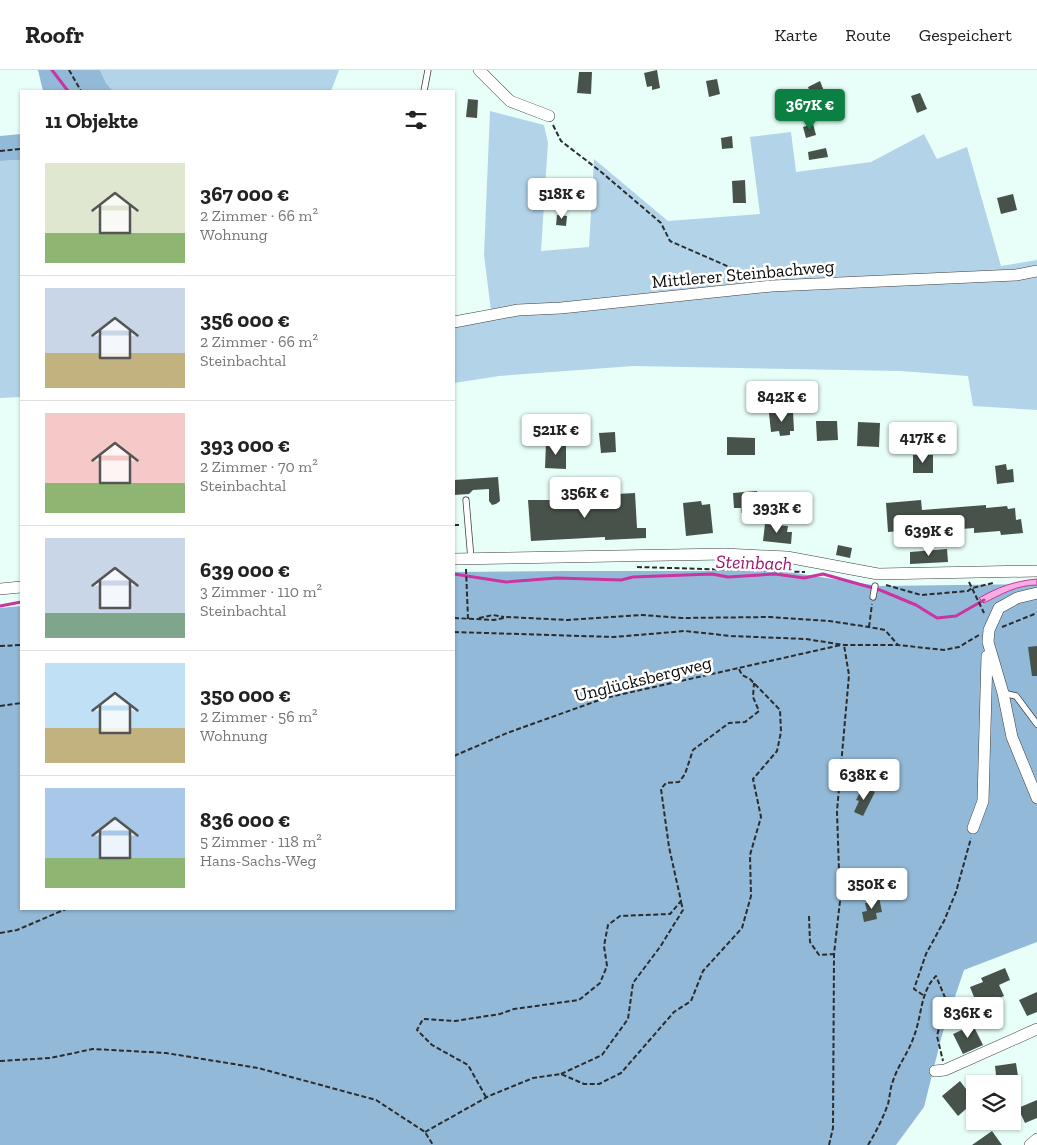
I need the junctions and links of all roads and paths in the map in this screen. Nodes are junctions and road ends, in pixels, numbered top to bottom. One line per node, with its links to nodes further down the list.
1 (68, 70): 4 (path)
2 (428, 70): 5 (lane)
3 (479, 70): 6 (street)
4 (80, 90)
5 (424, 90)
6 (549, 116): 10 (path)
7 (20, 149): 8 (path)
8 (0, 151)
9 (1037, 271): 11 (street, Mittlerer Steinbachweg)
10 (756, 279)
11 (455, 322)
12 (466, 500): 14 (lane)
13 (455, 559): 14 (street)
14 (471, 559): 19 (street)
15 (637, 567): 17 (path)
16 (1037, 571): 19 (street)
17 (811, 572)
18 (466, 573): 32 (path)
19 (965, 573): 24 (path)
20 (997, 582): 24 (path)
21 (885, 584): 24 (path)
22 (875, 586): 27 (lane)
23 (20, 587): 25 (street)
24 (972, 588): 28 (path)
25 (0, 589)
26 (1037, 593): 36 (street)
27 (873, 597): 34 (path)
28 (981, 605)
29 (1037, 613): 36 (path)
30 (506, 617): 33 (path); 33 (path); 34 (path)
31 (455, 618): 32 (path)
32 (468, 619): 33 (path)
33 (474, 619)
34 (869, 627): 39 (path)
35 (455, 632): 38 (path)
36 (988, 636): 39 (path); 43 (street); 49 (street)
37 (20, 645): 40 (path)
38 (844, 645): 39 (path); 41 (path, Unglücksbergweg); 54 (path)
39 (898, 645)
40 (0, 646)
41 (739, 669): 42 (path); 47 (path, Unglücksbergweg)
42 (754, 683): 50 (path); 59 (path)
43 (1002, 693): 46 (lane); 48 (street)
44 (20, 702): 45 (path)
45 (0, 706)
46 (1037, 724)
47 (455, 756)
48 (1037, 798)
49 (973, 828): 55 (path)
50 (681, 902): 59 (path); 60 (path)
51 (64, 910): 53 (path)
52 (809, 916): 54 (path)
53 (0, 933)
54 (834, 954): 64 (path)
55 (923, 995): 58 (path); 65 (path)
56 (1037, 1029): 58 (street)
57 (0, 1060): 61 (path)
58 (940, 1070)
59 (561, 1074): 60 (path)
60 (486, 1097): 61 (path)
61 (425, 1132): 63 (path)
62 (1037, 1139): 66 (street)
63 (433, 1145)
64 (830, 1145)
65 (868, 1145)
66 (1030, 1145)

